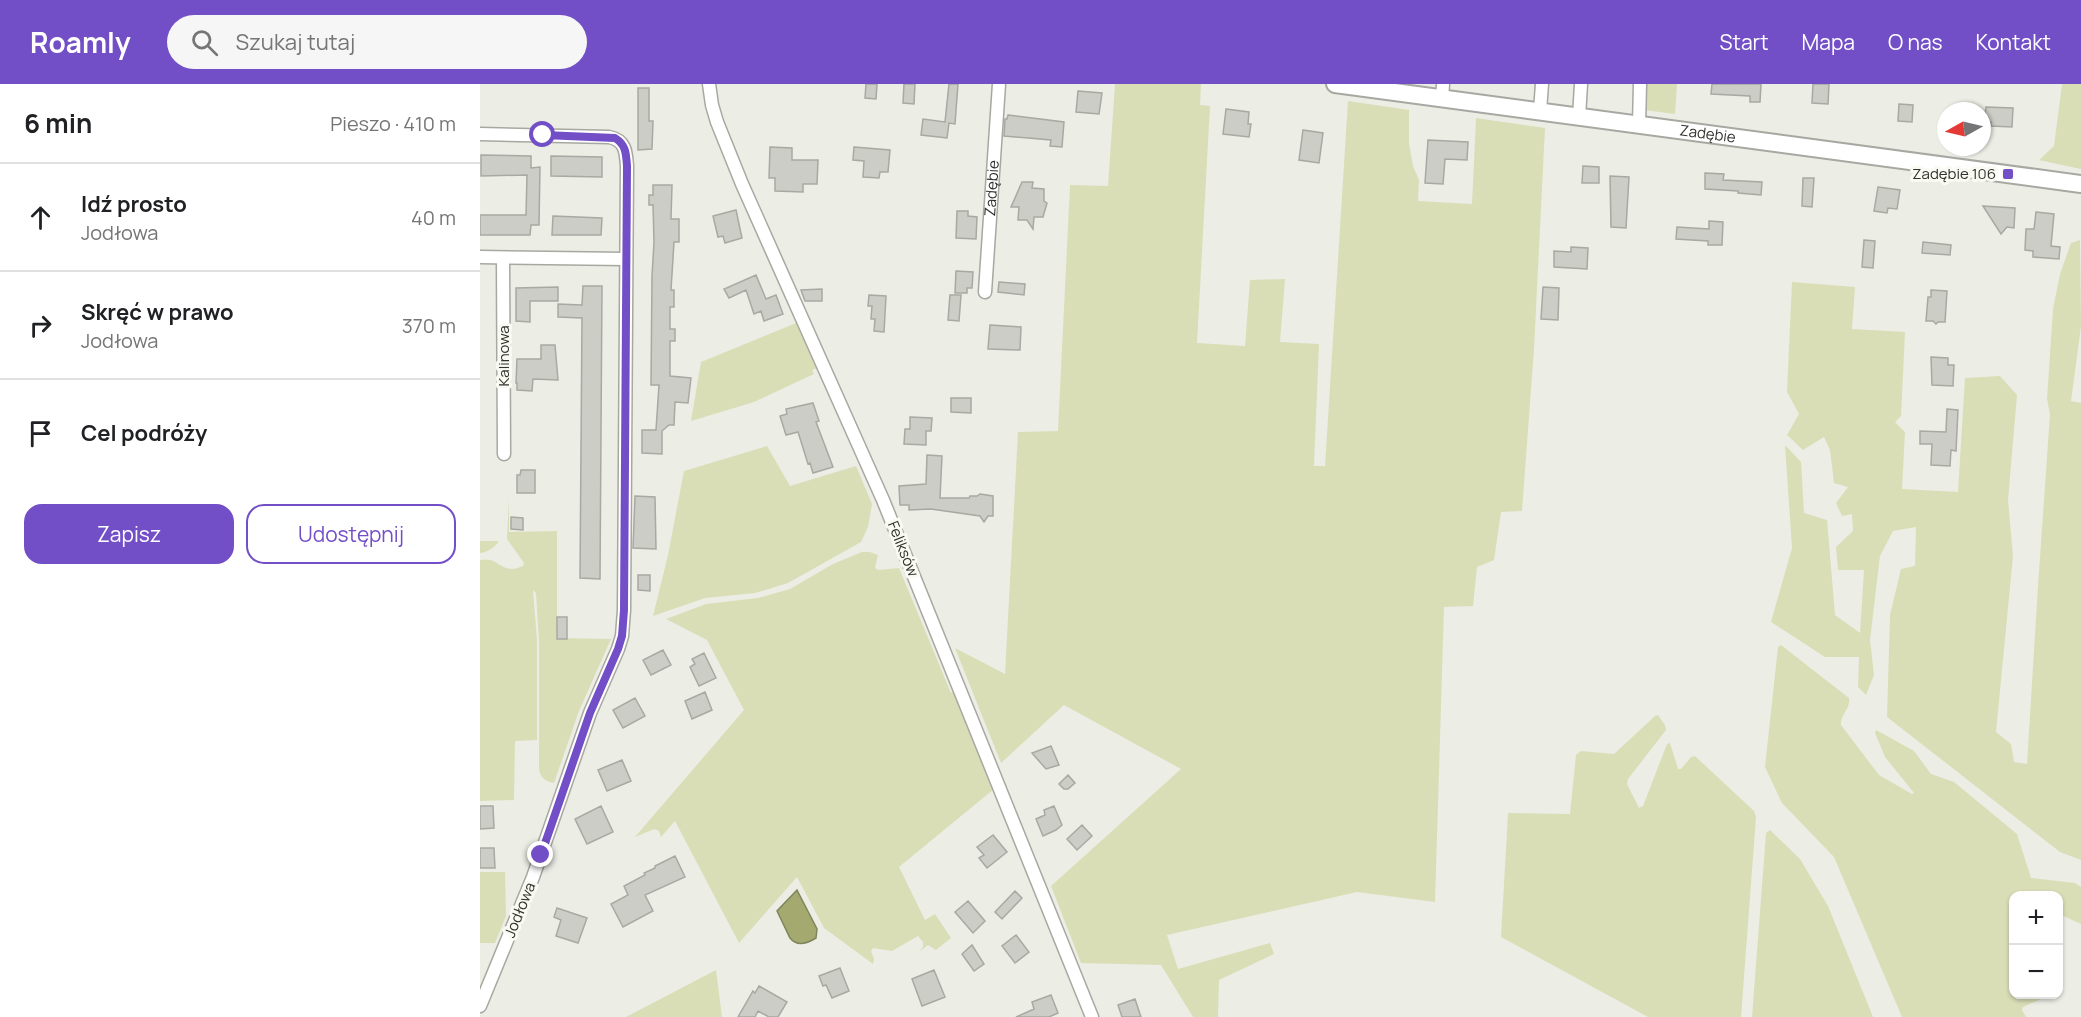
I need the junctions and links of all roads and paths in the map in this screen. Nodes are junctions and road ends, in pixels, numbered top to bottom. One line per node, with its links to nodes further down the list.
1 (710, 84): 19 (street, Feliksów)
2 (999, 84): 16 (street, Zadębie)
3 (1336, 84): 7 (street, Zadębie)
4 (1542, 84): 8 (street)
5 (1581, 84): 9 (street)
6 (1640, 84): 10 (street)
7 (1443, 91): 8 (street, Zadębie)
8 (1540, 111): 9 (street, Zadębie)
9 (1579, 117): 10 (street, Zadębie)
10 (1639, 125): 12 (street, Zadębie)
11 (480, 134): 15 (street, Jodłowa)
12 (2081, 184)
13 (480, 257): 14 (street)
14 (503, 258): 15 (street); 17 (street, Kalinowa)
15 (626, 259): 18 (street, Jodłowa)
16 (985, 292)
17 (504, 454)
18 (480, 1006)
19 (1092, 1017)

